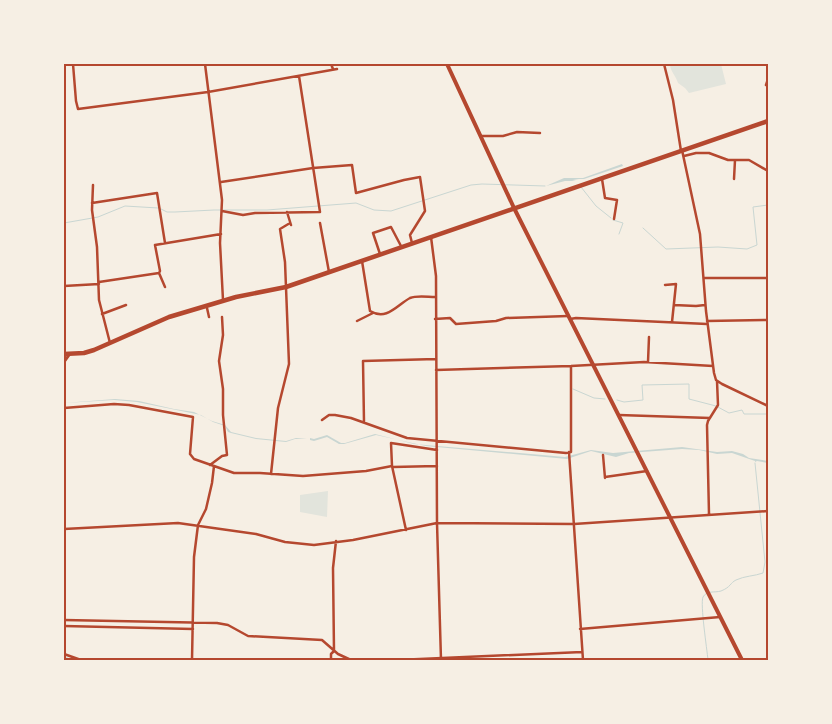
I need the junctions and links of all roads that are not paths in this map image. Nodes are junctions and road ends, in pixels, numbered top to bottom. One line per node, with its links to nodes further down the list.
1 (73, 64): 9 (street)
2 (205, 64): 9 (street)
3 (331, 64): 6 (street)
4 (447, 64): 12 (main road)
5 (664, 64): 13 (street)
6 (299, 76): 9 (street); 16 (street)
7 (768, 79): 8 (street)
8 (766, 85)
9 (208, 92): 20 (street)
10 (768, 121): 13 (highway)
11 (540, 133): 12 (street)
12 (481, 136): 23 (main road)
13 (682, 151): 14 (street); 18 (highway)
14 (684, 156): 15 (street); 37 (street)
15 (735, 160): 17 (street); 19 (street)
16 (313, 168): 20 (street); 25 (street); 30 (street)
17 (768, 171)
18 (601, 178): 23 (highway); 26 (street)
19 (734, 180)
20 (221, 182): 24 (street)
21 (93, 184): 22 (street)
22 (92, 203): 31 (street); 39 (street)
23 (514, 208): 29 (highway); 54 (main road)
24 (222, 211): 25 (street); 28 (street)
25 (287, 212): 43 (street)
26 (614, 219)
27 (320, 223): 35 (street)
28 (221, 234): 31 (street); 45 (street)
29 (431, 236): 30 (highway); 44 (street)
30 (412, 242): 32 (highway)
31 (164, 243): 36 (street)
32 (401, 246): 33 (highway); 33 (street)
33 (380, 254): 34 (highway)
34 (362, 260): 35 (highway); 50 (street)
35 (329, 272): 43 (highway)
36 (159, 273): 39 (street); 42 (street)
37 (704, 278): 38 (street); 47 (street)
38 (768, 278)
39 (99, 283): 41 (street); 51 (street)
40 (664, 285): 46 (street)
41 (64, 286)
42 (165, 287)
43 (286, 287): 45 (highway); 85 (street)
44 (435, 297): 50 (street); 55 (street)
45 (223, 300): 61 (highway)
46 (674, 304): 47 (street); 58 (street)
47 (705, 304): 59 (street)
48 (126, 305): 51 (street)
49 (207, 308): 52 (street)
50 (374, 313): 57 (street)
51 (102, 314): 61 (street)
52 (209, 317)
53 (222, 317): 81 (street)
54 (569, 318): 55 (street); 58 (street); 66 (main road)
55 (435, 319): 63 (street)
56 (768, 320): 59 (street)
57 (357, 321)
58 (672, 322): 59 (street)
59 (707, 323): 68 (street)
60 (649, 337): 65 (street)
61 (110, 343): 62 (highway)
62 (66, 355): 64 (street)
63 (436, 359): 69 (street); 76 (street)
64 (64, 362)
65 (648, 362): 66 (street); 68 (street)
66 (594, 365): 67 (street); 73 (main road)
67 (571, 366): 69 (street); 79 (street)
68 (713, 366): 70 (street)
69 (436, 370): 77 (street)
70 (717, 381): 71 (street); 74 (street)
71 (768, 406)
72 (64, 408): 81 (street)
73 (619, 416): 74 (street); 84 (main road)
74 (710, 418): 87 (street)
75 (322, 420): 76 (street)
76 (364, 422): 77 (street)
77 (437, 442): 78 (street); 79 (street)
78 (437, 450): 82 (street); 83 (street)
79 (569, 452): 90 (street)
80 (603, 455): 84 (street)
81 (212, 466): 85 (street); 91 (street)
82 (393, 466): 83 (street); 85 (street); 93 (street)
83 (437, 466): 89 (street)
84 (647, 471): 88 (main road)
85 (271, 474)
86 (768, 511): 87 (street)
87 (710, 514): 88 (street)
88 (670, 517): 90 (street); 95 (main road)
89 (437, 523): 90 (street); 93 (street); 110 (street)
90 (574, 524): 100 (street)
91 (198, 525): 92 (street); 94 (street); 97 (street)
92 (64, 529)
93 (406, 530): 94 (street)
94 (336, 541): 101 (street)
95 (720, 617): 100 (street); 112 (main road)
96 (64, 620): 97 (street)
97 (193, 623): 99 (street); 101 (street)
98 (64, 626): 99 (street)
99 (193, 629): 105 (street)
100 (580, 629): 102 (street)
101 (334, 651): 106 (street); 107 (street)
102 (582, 652): 110 (street); 111 (street)
103 (64, 654): 104 (street)
104 (81, 660)
105 (192, 660)
106 (331, 660)
107 (351, 660)
108 (397, 660): 109 (street)
109 (416, 660): 110 (street)
110 (441, 660)
111 (583, 660)
112 (742, 660)

